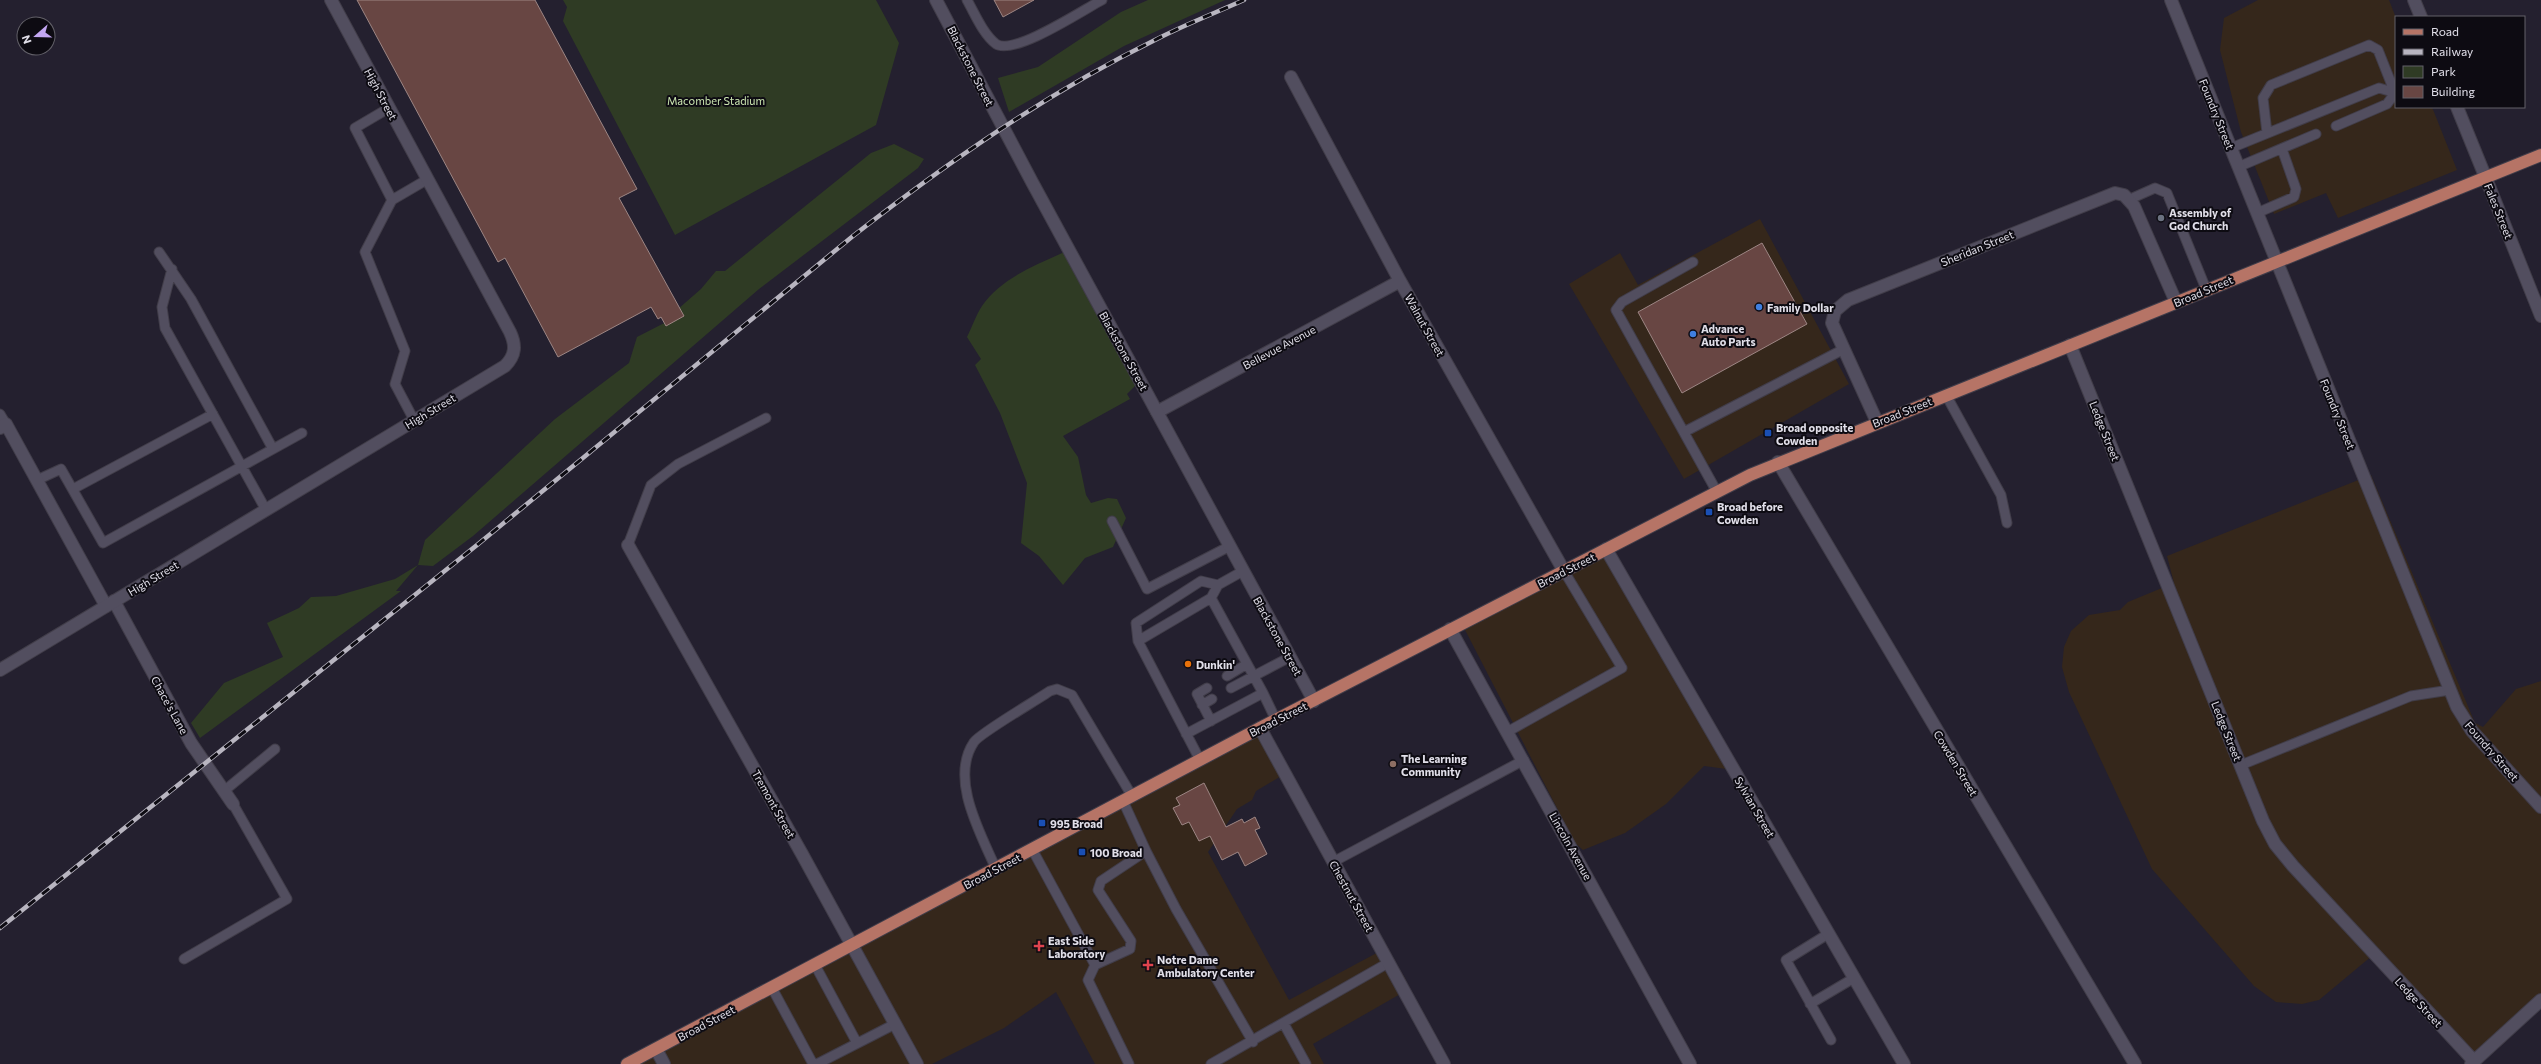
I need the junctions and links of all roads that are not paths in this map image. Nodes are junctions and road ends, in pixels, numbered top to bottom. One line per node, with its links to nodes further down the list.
1 (331, 0): 10 (street, High Street)
2 (936, 0): 35 (street, Blackstone Street)
3 (967, 0): 4 (lane)
4 (1102, 0)
5 (2172, 0): 15 (street, Foundry Street)
6 (2414, 0): 7 (street)
7 (2421, 16)
8 (1291, 77): 28 (street, Walnut Street)
9 (2395, 93): 12 (lane); 13 (lane); 13 (lane)
10 (389, 108): 20 (street, High Street); 21 (lane)
11 (2458, 108): 19 (street, Fales Street)
12 (2336, 126)
13 (2267, 133): 15 (lane)
14 (2316, 134): 16 (lane)
15 (2231, 148): 18 (street, Foundry Street)
16 (2282, 149): 18 (lane); 23 (lane)
17 (2541, 154): 19 (main road, Broad Street)
18 (2238, 167): 23 (street, Foundry Street)
19 (2486, 176): 25 (main road, Broad Street); 31 (street, Fales Street)
20 (428, 179): 21 (lane); 38 (street, High Street)
21 (392, 200): 38 (lane)
22 (2128, 200): 29 (lane); 30 (street); 33 (street, Sheridan Street)
23 (2257, 213): 25 (street, Foundry Street)
24 (159, 252): 27 (lane)
25 (2276, 260): 29 (main road, Broad Street); 69 (street, Foundry Street)
26 (1693, 262): 41 (lane)
27 (172, 269): 36 (lane); 43 (lane)
28 (1400, 281): 35 (street, Bellevue Avenue); 56 (street, Walnut Street)
29 (2206, 289): 30 (main road, Broad Street)
30 (2176, 302): 32 (main road, Broad Street)
31 (2541, 316)
32 (2070, 345): 34 (main road, Broad Street); 82 (street, Ledge Street)
33 (1844, 349): 40 (street, Sheridan Street); 41 (lane)
34 (1946, 395): 40 (main road, Broad Street); 51 (lane)
35 (1157, 412): 53 (street, Blackstone Street)
36 (213, 414): 45 (lane); 47 (lane)
37 (766, 418): 52 (lane)
38 (414, 420): 49 (street, High Street)
39 (2, 422): 46 (street, Chace's Lane)
40 (1877, 422): 44 (main road, Broad Street)
41 (1686, 431): 48 (lane)
42 (302, 433): 43 (lane)
43 (273, 449): 45 (lane)
44 (1778, 462): 48 (main road, Broad Street); 119 (street, Cowden Street)
45 (242, 466): 47 (lane); 49 (lane)
46 (37, 480): 47 (lane); 59 (street, Chace's Lane)
47 (72, 489)
48 (1717, 492): 54 (main road, Broad Street)
49 (266, 510): 59 (street, High Street)
50 (1112, 521): 53 (lane)
51 (2008, 523)
52 (628, 545): 92 (street, Tremont Street)
53 (1230, 546): 55 (street, Blackstone Street)
54 (1606, 549): 56 (main road, Broad Street); 91 (street, Sylvian Street)
55 (1243, 571): 57 (lane); 62 (street, Blackstone Street)
56 (1564, 571): 60 (main road, Broad Street); 77 (lane)
57 (1218, 585): 58 (lane); 61 (lane)
58 (1212, 598): 61 (lane); 63 (lane)
59 (110, 604): 64 (street, High Street); 83 (street, Chace's Lane)
60 (1450, 629): 72 (main road, Broad Street); 77 (street, Lincoln Avenue)
61 (1138, 641): 78 (lane)
62 (1290, 657): 66 (lane); 72 (street, Blackstone Street)
63 (1247, 664): 65 (lane); 66 (lane)
64 (0, 670)
65 (1227, 676)
66 (1254, 676): 68 (lane); 70 (lane)
67 (1207, 688): 73 (lane)
68 (1232, 688)
69 (2450, 690): 82 (lane); 86 (street, Foundry Street)
70 (1262, 693): 74 (lane); 75 (lane)
71 (1212, 699): 73 (lane)
72 (1314, 701): 74 (main road, Broad Street)
73 (1202, 705): 75 (lane)
74 (1276, 720): 76 (main road, Broad Street)
75 (1211, 721): 78 (lane)
76 (1260, 728): 80 (main road, Broad Street); 89 (street, Chestnut Street)
77 (1507, 732): 81 (street, Lincoln Avenue)
78 (1186, 734): 80 (lane)
79 (275, 749): 83 (lane)
80 (1200, 760): 84 (main road, Broad Street)
81 (1524, 760): 89 (lane); 117 (street, Lincoln Avenue)
82 (2241, 765): 107 (street, Ledge Street)
83 (224, 791): 85 (street, Chace's Lane)
84 (1128, 798): 87 (main road, Broad Street); 88 (lane); 90 (lane)
85 (233, 804): 93 (lane)
86 (2541, 807)
87 (1032, 849): 90 (main road, Broad Street); 96 (lane)
88 (1146, 851): 96 (lane); 104 (lane)
89 (1333, 862): 94 (street, Chestnut Street)
90 (996, 869): 92 (main road, Broad Street)
91 (1828, 934): 97 (street, Sylvian Street); 100 (lane)
92 (852, 945): 95 (main road, Broad Street); 101 (street, Tremont Street)
93 (184, 959)
94 (1388, 963): 102 (lane); 116 (street, Chestnut Street)
95 (816, 965): 98 (main road, Broad Street); 105 (lane)
96 (1095, 965): 113 (lane)
97 (1854, 978): 100 (lane); 118 (street, Sylvian Street)
98 (772, 988): 106 (main road, Broad Street); 110 (lane)
99 (2541, 1000): 107 (street)
100 (1810, 1004): 103 (lane)
101 (895, 1024): 105 (lane); 112 (street, Tremont Street)
102 (1284, 1024): 104 (lane); 115 (lane)
103 (1831, 1040)
104 (1253, 1042): 114 (lane)
105 (857, 1043): 111 (lane)
106 (656, 1049): 108 (main road, Broad Street); 109 (street)
107 (2472, 1063)
108 (627, 1064)
109 (664, 1064)
110 (813, 1064)
111 (817, 1064)
112 (917, 1064)
113 (1129, 1064)
114 (1211, 1064)
115 (1306, 1064)
116 (1444, 1064)
117 (1690, 1064)
118 (1904, 1064)
119 (2135, 1064)

